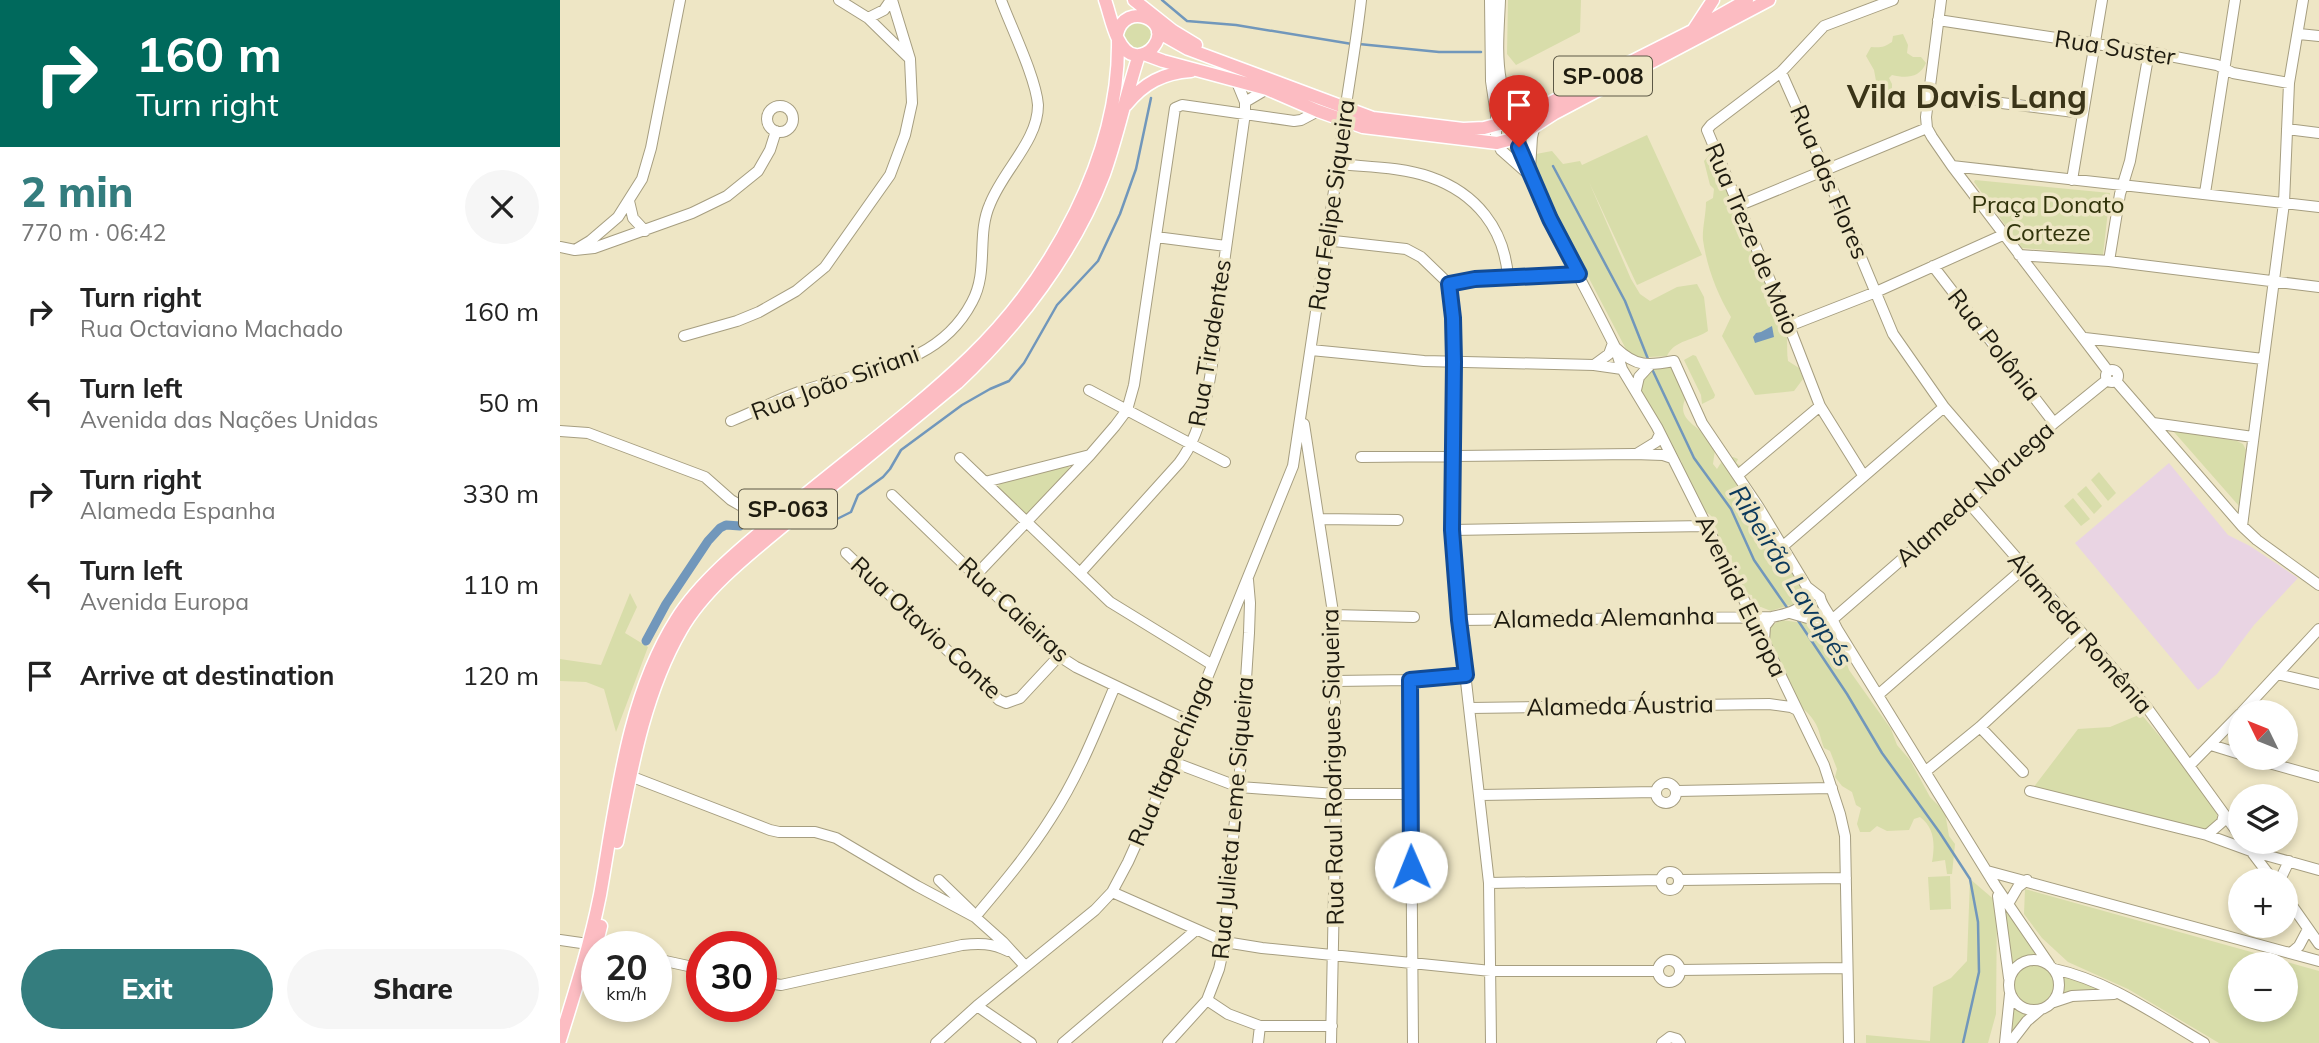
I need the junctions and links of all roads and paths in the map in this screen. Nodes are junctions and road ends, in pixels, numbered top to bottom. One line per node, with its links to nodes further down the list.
1 (680, 0): 60 (street)
2 (839, 0): 19 (street)
3 (892, 0): 19 (street); 30 (street)
4 (1001, 0): 97 (street, Rua João Siriani)
5 (1105, 0): 25 (main road)
6 (1133, 0): 18 (main road, SP-008); 29 (main road)
7 (1361, 0): 39 (street, Rua Felipe Siqueira)
8 (1490, 0): 46 (street)
9 (1500, 0): 44 (street, Avenida Europa)
10 (1715, 0): 17 (main road); 21 (main road)
11 (1769, 0): 17 (main road, SP-008)
12 (1893, 0): 33 (street, Rua Treze de Maio)
13 (1941, 0): 20 (street)
14 (2102, 0): 26 (street)
15 (2235, 0): 31 (street)
16 (2303, 0): 23 (street)
17 (1742, 6): 21 (main road, SP-008); 45 (main road, SP-008)
18 (1142, 14): 22 (main road, SP-008); 25 (main road)
19 (868, 18): 30 (street)
20 (1938, 20): 26 (street, Rua Suster); 47 (street)
21 (1694, 30): 44 (main road, SP-008)
22 (1158, 32): 28 (main road); 29 (main road, SP-008)
23 (2299, 34): 24 (street); 35 (street)
24 (2319, 36)
25 (1117, 37): 28 (main road, SP-008); 122 (main road, SP-063)
26 (2094, 44): 27 (street, Rua Suster); 42 (street)
27 (2149, 52): 31 (street, Rua Suster); 58 (street)
28 (1141, 55): 32 (main road, SP-008); 40 (main road, SP-063)
29 (1217, 58): 39 (main road, SP-008)
30 (910, 59): 81 (street)
31 (2225, 69): 35 (street, Rua Suster); 59 (street)
32 (1203, 71): 34 (main road, SP-008); 40 (main road, SP-063)
33 (1781, 72): 55 (street, Rua das Flores); 62 (street, Rua Treze de Maio)
34 (1236, 80): 36 (main road, SP-008); 38 (street)
35 (2289, 83): 48 (street)
36 (1267, 89): 38 (street); 41 (main road, SP-008)
37 (1978, 100): 42 (street)
38 (1245, 107): 41 (street); 66 (street); 68 (street, Rua Tiradentes)
39 (1345, 107): 43 (street, Rua Felipe Siqueira); 46 (main road, SP-008)
40 (1122, 111): 172 (main road, SP-063)
41 (1318, 111): 43 (main road, SP-008)
42 (2082, 113): 57 (street)
43 (1342, 120): 52 (main road, SP-008); 53 (street, Rua Felipe Siqueira)
44 (1511, 122): 46 (main road, SP-008); 51 (street, Avenida Europa)
45 (1535, 125): 51 (main road, SP-008); 56 (street, Avenida Europa)
46 (1495, 126): 52 (street)
47 (1927, 128): 54 (street); 55 (street)
48 (2287, 129): 50 (street); 61 (street)
49 (776, 131): 64 (street)
50 (2319, 133)
51 (1516, 138): 52 (main road, SP-008); 56 (street, Avenida Europa)
52 (1497, 143): 56 (street, Avenida Europa)
53 (1338, 164): 67 (street, Rua Felipe Siqueira); 75 (street)
54 (1952, 166): 57 (street); 65 (street)
55 (1825, 171): 62 (street); 79 (street, Rua das Flores)
56 (1530, 176): 74 (street, Avenida Europa)
57 (2072, 180): 58 (street)
58 (2125, 184): 59 (street); 72 (street)
59 (2204, 193): 61 (street)
60 (629, 201): 64 (street); 70 (street)
61 (2284, 203): 63 (street); 76 (street)
62 (1738, 206): 80 (street, Rua Treze de Maio)
63 (2319, 207)
64 (645, 230): 70 (street)
65 (2005, 234): 71 (street); 73 (street)
66 (1156, 237): 68 (street); 95 (street)
67 (1325, 240): 77 (street); 84 (street, Rua Felipe Siqueira)
68 (1226, 246): 103 (street, Rua Tiradentes)
69 (560, 247): 70 (street)
70 (575, 250)
71 (2019, 254): 72 (street); 82 (street)
72 (2109, 261): 76 (street)
73 (1933, 266): 79 (street); 99 (street, Rua Polônia)
74 (1579, 274): 75 (street); 83 (street, Avenida Europa)
75 (1508, 278): 77 (street)
76 (2273, 281): 78 (street); 85 (street)
77 (1449, 284): 86 (street)
78 (2319, 287)
79 (1876, 292): 80 (street); 94 (street, Rua das Flores)
80 (1789, 326): 93 (street, Rua Treze de Maio)
81 (684, 336)
82 (2085, 338): 85 (street); 90 (street)
83 (1614, 345): 87 (street); 88 (street); 89 (street, Avenida Europa)
84 (1311, 350): 86 (street); 96 (street, Rua Felipe Siqueira)
85 (2263, 359): 102 (street)
86 (1454, 362): 87 (street); 106 (street)
87 (1594, 365): 89 (street)
88 (1650, 365): 92 (street); 114 (street)
89 (1622, 369): 92 (street, Avenida Europa)
90 (2111, 377): 98 (street); 99 (street, Alameda Noruega)
91 (1089, 390): 95 (street)
92 (1636, 390): 101 (street, Avenida Europa)
93 (1820, 406): 114 (street); 115 (street, Rua Treze de Maio)
94 (1944, 407): 113 (street, Rua das Flores); 115 (street)
95 (1127, 410): 103 (street); 105 (street)
96 (1303, 410): 111 (street, Rua Itapechinga); 112 (street, Rua Raul Rodrigues Siqueira)
97 (731, 421)
98 (2153, 423): 102 (street); 124 (street)
99 (2054, 424): 113 (street, Alameda Noruega)
100 (560, 431): 122 (street)
101 (1660, 434): 104 (street); 109 (street, Avenida Europa)
102 (2253, 437): 124 (street)
103 (1192, 446): 110 (street); 129 (street, Rua Tiradentes)
104 (1634, 454): 106 (street); 109 (street)
105 (1090, 455): 116 (street); 121 (street)
106 (1454, 456): 107 (street); 125 (street)
107 (1361, 457)
108 (960, 458): 116 (street)
109 (1672, 458): 123 (street, Avenida Europa)
110 (1225, 462)
111 (1293, 466): 112 (street); 131 (street, Rua Itapechinga)
112 (1310, 472): 119 (street, Rua Raul Rodrigues Siqueira)
113 (2001, 473): 118 (street, Alameda Noruega)
114 (1738, 475): 126 (street)
115 (1863, 475): 126 (street)
116 (985, 482): 121 (street)
117 (892, 495): 130 (street, Rua Caieiras)
118 (1968, 502): 128 (street, Alameda Romênia); 136 (street, Alameda Noruega)
119 (1319, 519): 120 (street); 138 (street, Rua Raul Rodrigues Siqueira)
120 (1398, 520)
121 (1027, 522): 129 (street); 130 (street)
122 (771, 523): 204 (main road, SP-063)
123 (1707, 526): 125 (street); 134 (street, Avenida Europa)
124 (2242, 526): 132 (street)
125 (1452, 530): 143 (street)
126 (1782, 547): 133 (street)
127 (846, 553): 148 (street, Rua Otavio Conte)
128 (2024, 568): 146 (street, Alameda Romênia); 157 (street)
129 (1080, 573): 149 (street)
130 (976, 575): 148 (street, Rua Caieiras)
131 (1248, 576): 149 (street, Rua Itapechinga); 174 (street, Rua Julieta Leme Siqueira)
132 (2319, 585)
133 (1807, 587): 135 (street); 137 (street)
134 (1745, 602): 139 (street, Avenida Europa); 141 (street)
135 (1826, 608): 136 (street); 142 (street); 144 (street)
136 (1844, 609): 144 (street, Alameda Noruega)
137 (1793, 613): 141 (street, Alameda Alemanha); 142 (street, Alameda Alemanha)
138 (1333, 615): 140 (street); 153 (street, Rua Raul Rodrigues Siqueira)
139 (1750, 616): 141 (street, Alameda Alemanha); 143 (street, Alameda Alemanha); 147 (street, Avenida Europa)
140 (1414, 617)
141 (1772, 617): 147 (street)
142 (1811, 619): 144 (street, Alameda Alemanha)
143 (1459, 620): 151 (street)
144 (1833, 623): 157 (street)
145 (2319, 629): 150 (street)
146 (2082, 633): 163 (street); 168 (street, Alameda Romênia)
147 (1764, 641): 155 (street, Avenida Europa)
148 (1059, 656): 156 (street, Rua Caieiras)
149 (1211, 664): 162 (street, Rua Itapechinga)
150 (2277, 674): 154 (street); 158 (street)
151 (1466, 675): 152 (street); 160 (street)
152 (1410, 680): 153 (street); 180 (street)
153 (1335, 681): 179 (street, Rua Raul Rodrigues Siqueira)
154 (2319, 684)
155 (1785, 686): 159 (street); 161 (street, Avenida Europa)
156 (1115, 687): 162 (street, Rua Caieiras); 201 (street)
157 (1878, 695): 170 (street)
158 (2253, 700)
159 (1769, 704): 160 (street, Alameda Áustria); 161 (street, Alameda Áustria)
160 (1470, 708): 181 (street)
161 (1797, 710): 175 (street, Avenida Europa)
162 (1189, 721): 167 (street, Rua Itapechinga)
163 (1980, 727): 170 (street); 171 (street)
164 (2228, 727): 165 (street)
165 (2211, 745): 166 (street); 168 (street)
166 (2228, 750)
167 (1173, 762): 174 (street); 198 (street, Rua Itapechinga)
168 (2190, 765): 182 (street, Alameda Romênia)
169 (2294, 770): 173 (street)
170 (1926, 771): 192 (street)
171 (2023, 772)
172 (630, 776): 201 (street); 205 (main road, SP-063)
173 (2319, 777)
174 (1239, 787): 179 (street); 207 (street, Rua Julieta Leme Siqueira)
175 (1832, 788): 176 (street); 193 (street, Avenida Europa)
176 (1676, 791): 178 (street); 178 (street)
177 (2030, 791): 184 (street)
178 (1656, 792): 181 (street)
179 (1336, 794): 180 (street); 212 (street, Rua Raul Rodrigues Siqueira)
180 (1410, 794): 216 (street)
181 (1480, 795): 196 (street)
182 (2224, 814): 183 (street, Alameda Romênia); 184 (street)
183 (2228, 820)
184 (2207, 835): 185 (street)
185 (2228, 843)
186 (2253, 854): 189 (street)
187 (2262, 854): 188 (street)
188 (2289, 861): 190 (street); 191 (street)
189 (2264, 868)
190 (2286, 868)
191 (2319, 870)
192 (1987, 871): 195 (street); 197 (street)
193 (1846, 878): 196 (street); 219 (street, Avenida Europa)
194 (939, 880): 201 (street)
195 (2027, 880): 199 (street); 210 (street)
196 (1489, 883): 221 (street)
197 (1995, 885): 199 (street); 223 (street)
198 (1112, 892): 203 (street); 217 (street, Rua Itapechinga)
199 (2008, 904): 218 (street)
200 (2298, 914): 202 (street)
201 (975, 917): 213 (street)
202 (2308, 929): 209 (street); 211 (street)
203 (1196, 930): 207 (street); 240 (street)
204 (597, 931)
205 (599, 931)
206 (560, 940): 208 (street)
207 (1225, 942): 212 (street); 229 (street, Rua Julieta Leme Siqueira)
208 (581, 943)
209 (2319, 944)
210 (2287, 952)
211 (2292, 952)
212 (1334, 954): 216 (street); 234 (street, Rua Raul Rodrigues Siqueira)
213 (1015, 955): 217 (street); 224 (street)
214 (2298, 955): 215 (street)
215 (2319, 961)
216 (1413, 964): 221 (street); 244 (street)
217 (1025, 966): 231 (street, Rua Itapechinga)
218 (2051, 967): 223 (street); 227 (street); 230 (street)
219 (1847, 968): 220 (street); 248 (street, Avenida Europa)
220 (1680, 970): 222 (street); 222 (street)
221 (1491, 971): 222 (street); 245 (street)
222 (1658, 971)
223 (2009, 979): 226 (street)
224 (777, 984)
225 (581, 985): 235 (main road, SP-063)
226 (2010, 993): 232 (street); 249 (street)
227 (2118, 995): 230 (street); 236 (street)
228 (581, 998): 237 (main road, SP-063)
229 (1207, 1000): 233 (street); 241 (street, Rua Julieta Leme Siqueira)
230 (2050, 1004): 232 (street)
231 (977, 1006): 238 (street, Rua Itapechinga); 239 (street)
232 (2039, 1010): 249 (street)
233 (1260, 1026): 234 (street); 242 (street)
234 (1332, 1026): 243 (street, Rua Raul Rodrigues Siqueira)
235 (560, 1040)
236 (2199, 1042)
237 (568, 1043)
238 (936, 1043)
239 (1031, 1043)
240 (1063, 1043)
241 (1168, 1043)
242 (1258, 1043)
243 (1331, 1043)
244 (1413, 1043)
245 (1491, 1043)
246 (1662, 1043): 247 (street)
247 (1681, 1043)
248 (1849, 1043)
249 (2008, 1043)

